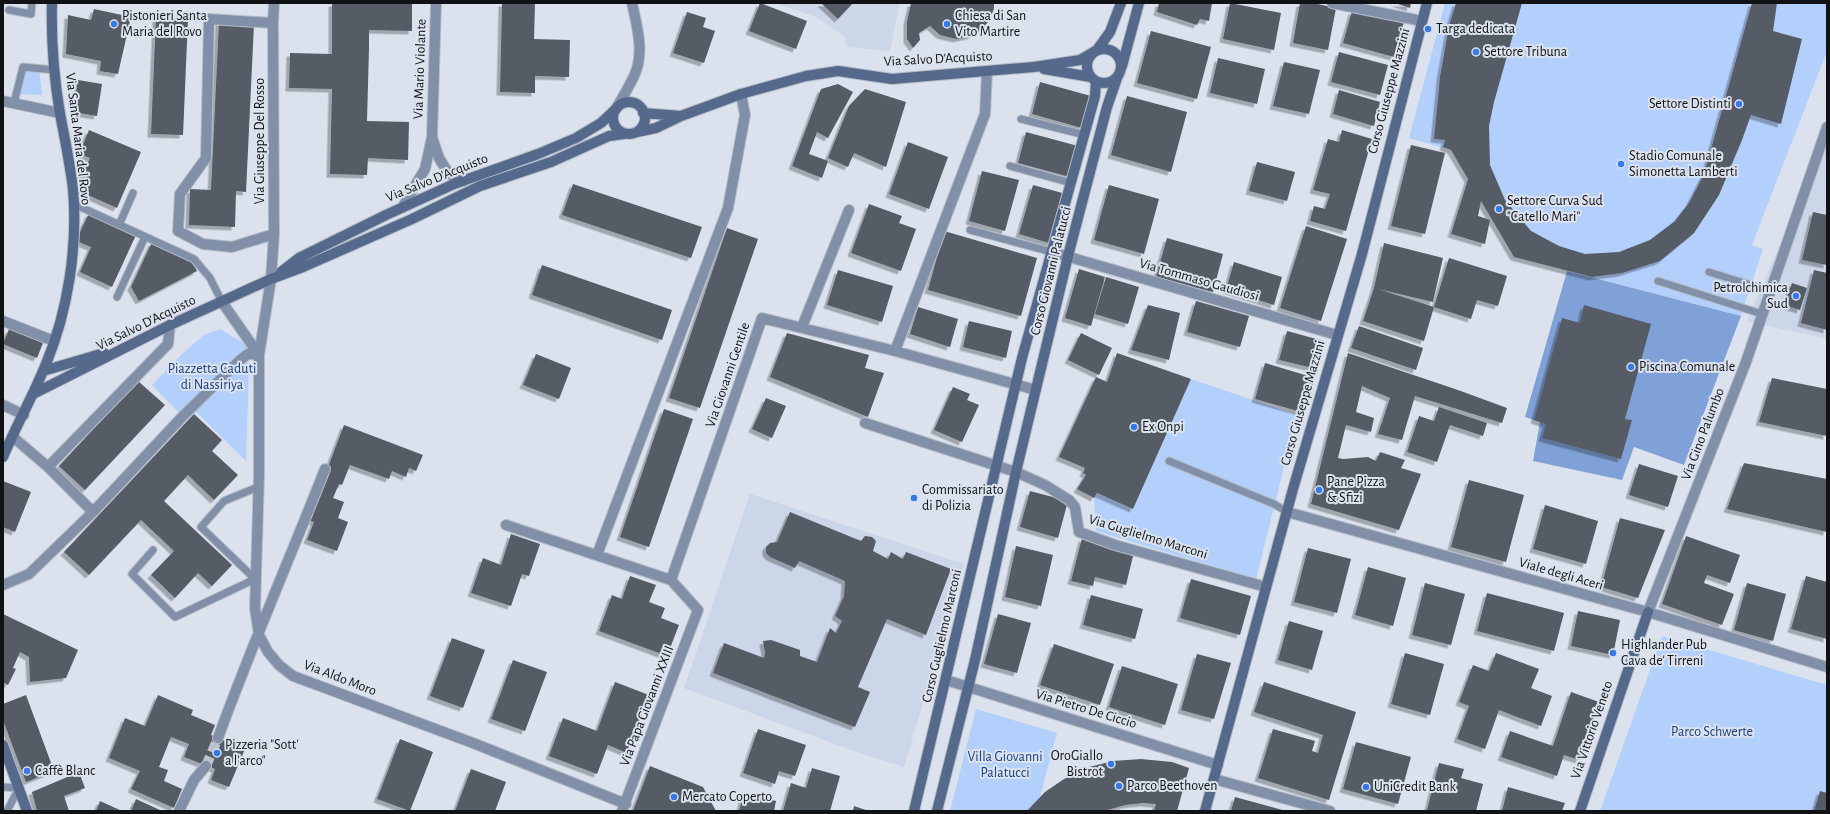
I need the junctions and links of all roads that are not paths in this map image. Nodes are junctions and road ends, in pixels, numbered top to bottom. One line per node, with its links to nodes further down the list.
1 (32, 3): 10 (lane)
2 (52, 3): 16 (street, Via Santa Maria del Rovo)
3 (274, 3): 12 (street, Via Giuseppe Del Rosso)
4 (436, 3): 32 (street, Via Mario Violante)
5 (632, 3): 23 (street)
6 (1121, 3): 13 (street, Corso Giovanni Palatucci)
7 (1139, 3): 15 (street, Corso Giovanni Palatucci)
8 (1332, 3): 11 (street)
9 (1427, 3): 11 (street, Corso Giuseppe Mazzini)
10 (10, 10)
11 (1422, 21): 56 (street, Corso Giuseppe Mazzini)
12 (273, 23): 42 (street, Via Giuseppe Del Rosso); 42 (street)
13 (1097, 50): 14 (street, Via Salvo D'Acquisto); 15 (street); 19 (street, Corso Giovanni Palatucci)
14 (1034, 67): 17 (street, Via Salvo D'Acquisto); 19 (street, Via Salvo D'Acquisto)
15 (1122, 68): 18 (street, Corso Giovanni Palatucci)
16 (55, 70): 22 (lane); 24 (street, Via Santa Maria del Rovo)
17 (987, 71): 20 (street, Via Salvo D'Acquisto); 59 (street)
18 (1117, 78): 19 (street); 45 (street, Corso Giovanni Palatucci)
19 (1093, 79): 31 (street, Corso Giovanni Palatucci)
20 (741, 94): 26 (street, Via Salvo D'Acquisto); 80 (street)
21 (3, 101): 22 (street)
22 (14, 103): 24 (street)
23 (616, 109): 25 (street, Via Salvo D'Acquisto); 30 (street); 34 (street, Via Salvo D'Acquisto)
24 (60, 113): 37 (street, Via Santa Maria del Rovo)
25 (644, 113): 26 (street); 29 (street)
26 (681, 116): 29 (street, Via Salvo D'Acquisto)
27 (1022, 119): 31 (lane)
28 (1827, 127): 49 (street, Via Gino Palumbo)
29 (637, 132): 30 (street, Via Salvo D'Acquisto)
30 (624, 134): 47 (street, Via Salvo D'Acquisto)
31 (1085, 135): 35 (street, Corso Giovanni Palatucci)
32 (432, 136): 34 (street, Via Mario Violante); 38 (street, Via Mario Violante)
33 (1010, 166): 35 (lane)
34 (464, 181): 38 (street, Via Salvo D'Acquisto)
35 (1071, 183): 44 (street, Corso Giovanni Palatucci)
36 (133, 193): 40 (lane)
37 (74, 204): 40 (lane); 57 (street, Via Santa Maria del Rovo)
38 (402, 208): 47 (street, Via Salvo D'Acquisto)
39 (849, 210): 55 (street)
40 (119, 224): 43 (lane)
41 (970, 230): 44 (lane)
42 (274, 234): 47 (street, Via Giuseppe Del Rosso)
43 (145, 237): 50 (lane); 51 (lane)
44 (1052, 252): 45 (street, Via Tommaso Gaudiosi); 62 (street, Corso Giovanni Palatucci)
45 (1068, 256): 56 (street, Via Tommaso Gaudiosi); 63 (street, Corso Giovanni Palatucci)
46 (1709, 272): 49 (lane)
47 (271, 279): 51 (street, Via Salvo D'Acquisto); 60 (street, Via Aldo Moro)
48 (1658, 281): 52 (lane)
49 (1770, 291): 52 (street, Via Gino Palumbo)
50 (117, 297)
51 (222, 302): 54 (street, Via Salvo D'Acquisto); 60 (street)
52 (1762, 314): 85 (street, Via Gino Palumbo)
53 (3, 321): 57 (street)
54 (170, 325): 58 (street, Via Salvo D'Acquisto); 71 (street)
55 (802, 327): 59 (street, Via Giovanni Gentile); 82 (street, Via Giovanni Gentile)
56 (1337, 335): 77 (street, Corso Giuseppe Mazzini)
57 (54, 341): 61 (street, Via Santa Maria del Rovo)
58 (129, 346): 61 (street); 64 (street, Via Salvo D'Acquisto)
59 (895, 351): 62 (street, Via Giovanni Gentile)
60 (259, 355): 75 (street, Via Aldo Moro); 76 (street)
61 (43, 371): 64 (street, Via Santa Maria del Rovo)
62 (1015, 384): 63 (street, Via Giovanni Gentile); 72 (street, Corso Giovanni Palatucci)
63 (1036, 390): 74 (street, Corso Giovanni Palatucci)
64 (33, 394): 66 (street, Via Santa Maria del Rovo)
65 (3, 404): 66 (street)
66 (24, 415): 68 (street, Via Santa Maria del Rovo)
67 (865, 423): 72 (street, Via Guglielmo Marconi)
68 (13, 438): 69 (street, Via Santa Maria del Rovo); 71 (street)
69 (3, 457)
70 (1169, 461): 77 (lane)
71 (48, 467): 76 (street)
72 (996, 467): 74 (street, Via Guglielmo Marconi); 88 (street, Corso Guglielmo Marconi)
73 (325, 469): 86 (street)
74 (1016, 472): 84 (street, Via Guglielmo Marconi); 89 (street)
75 (258, 487): 81 (street, Via Aldo Moro); 81 (lane)
76 (93, 512): 83 (street)
77 (1287, 512): 84 (street, Corso Giuseppe Mazzini); 85 (street, Viale degli Aceri)
78 (506, 524): 80 (street)
79 (154, 550): 81 (lane)
80 (597, 555): 82 (street)
81 (255, 579): 86 (street, Via Aldo Moro)
82 (672, 580): 97 (street, Via Papa Giovanni XXIII)
83 (3, 585)
84 (1266, 587): 92 (street, Corso Giuseppe Mazzini)
85 (1648, 612): 87 (street, Viale degli Aceri); 105 (street, Via Vittorio Veneto)
86 (259, 635): 90 (street); 97 (street, Via Aldo Moro)
87 (1827, 668)
88 (946, 680): 89 (street, Via Pietro De Ciccio); 101 (street, Corso Guglielmo Marconi)
89 (969, 686): 92 (street, Via Pietro De Ciccio); 102 (street)
90 (218, 738)
91 (3, 745): 96 (street)
92 (1218, 765): 94 (street, Corso Giuseppe Mazzini)
93 (206, 766): 100 (street)
94 (1214, 779): 103 (street, Corso Giuseppe Mazzini); 104 (street)
95 (3, 787): 96 (lane)
96 (19, 788): 98 (lane); 99 (street)
97 (624, 807)
98 (7, 811)
99 (27, 811)
100 (179, 811)
101 (914, 811)
102 (937, 811)
103 (1205, 811)
104 (1330, 811)
105 (1580, 811)

